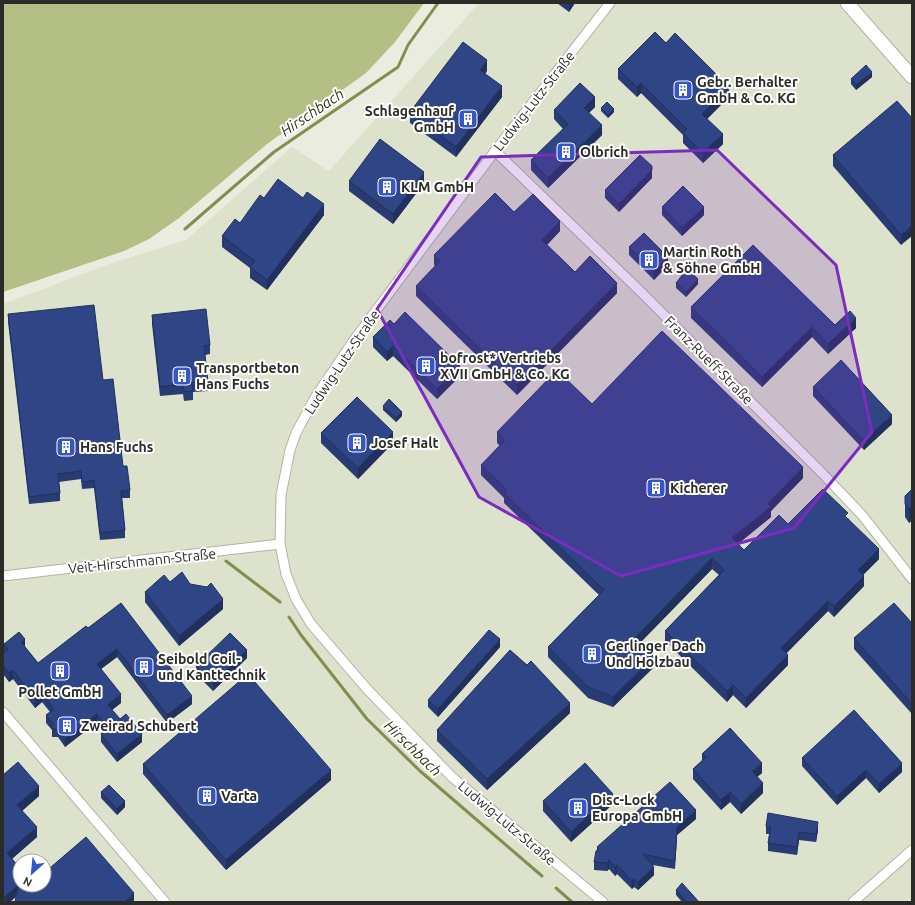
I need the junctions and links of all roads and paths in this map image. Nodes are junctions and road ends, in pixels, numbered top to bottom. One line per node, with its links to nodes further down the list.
1 (610, 3): 4 (street, Ludwig-Lutz-Straße)
2 (847, 3): 3 (street)
3 (912, 76)
4 (495, 151): 5 (street, Ludwig-Lutz-Straße); 7 (street, Franz-Rueff-Straße)
5 (280, 544): 6 (street, Veit-Hirschmann-Straße); 11 (street, Ludwig-Lutz-Straße)
6 (3, 576)
7 (912, 579)
8 (3, 712): 10 (street)
9 (912, 850): 12 (street)
10 (165, 902)
11 (603, 902)
12 (853, 902)

